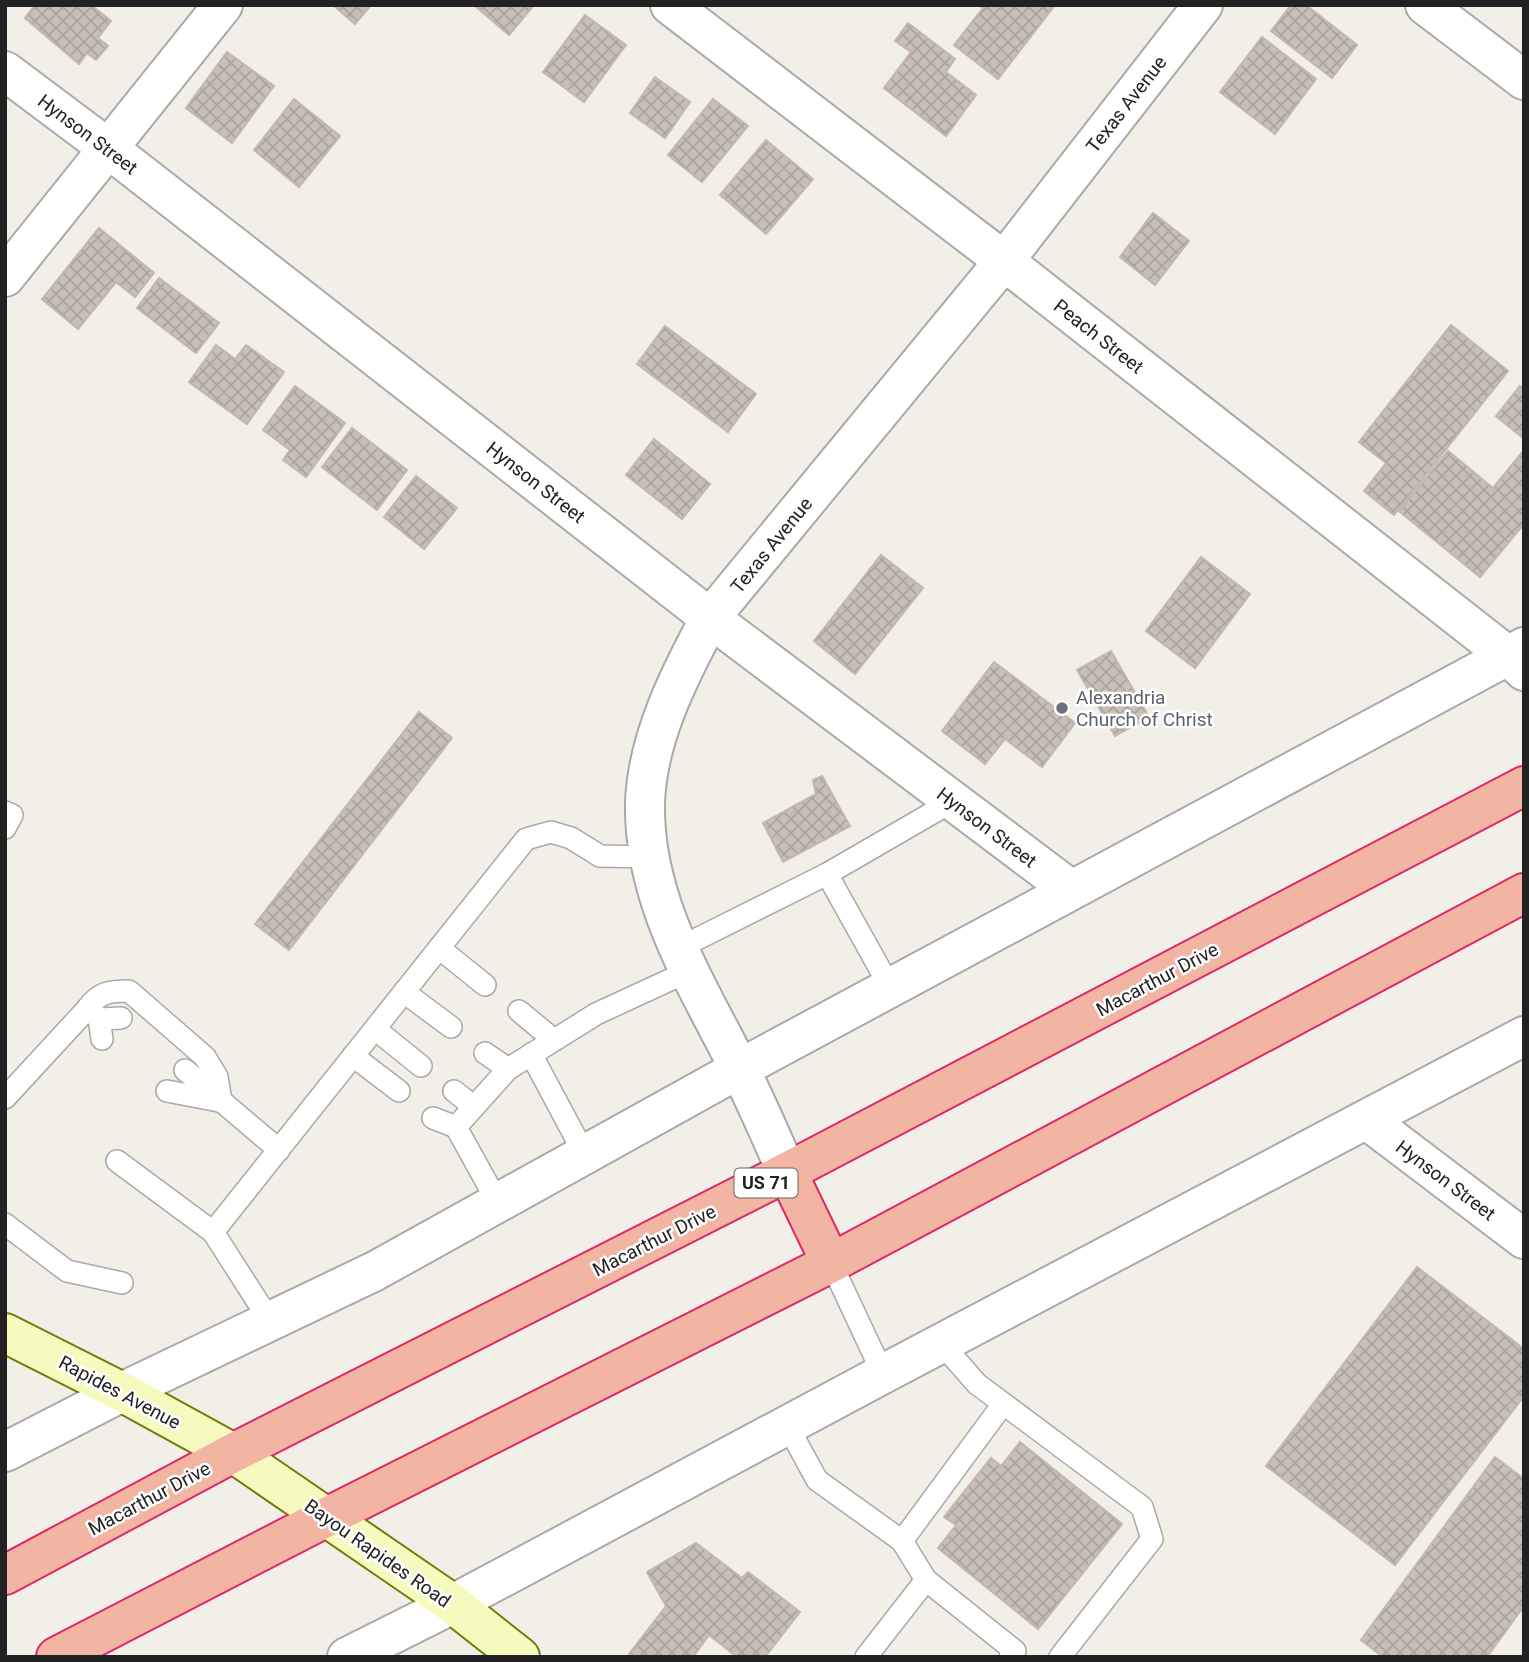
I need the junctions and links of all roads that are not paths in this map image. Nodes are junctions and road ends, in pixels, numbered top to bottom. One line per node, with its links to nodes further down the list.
1 (223, 5): 7 (street)
2 (670, 5): 8 (street, Peach Street)
3 (1203, 5): 8 (street, Texas Avenue)
4 (1425, 5): 6 (street)
5 (5, 71): 7 (street, Hynson Street)
6 (1524, 80)
7 (109, 149): 9 (street); 10 (street, Hynson Street)
8 (1004, 261): 10 (street, Texas Avenue); 11 (street, Peach Street)
9 (5, 277)
10 (710, 618): 13 (street, Hynson Street); 16 (street, Texas Avenue)
11 (1519, 658): 18 (street)
12 (1524, 786): 49 (highway, Macarthur Drive / US 71)
13 (953, 801): 17 (lane); 18 (street, Hynson Street)
14 (5, 812): 15 (lane)
15 (5, 828)
16 (649, 857): 20 (lane); 21 (street, Texas Avenue)
17 (827, 874): 21 (lane); 23 (lane)
18 (1070, 889): 23 (street)
19 (1524, 894): 54 (highway)
20 (439, 948): 22 (lane); 24 (lane)
21 (684, 959): 29 (lane); 35 (street, Texas Avenue)
22 (485, 985)
23 (890, 987): 35 (street)
24 (404, 992): 26 (lane); 27 (lane)
25 (519, 1011): 29 (lane)
26 (451, 1027)
27 (375, 1029): 32 (lane); 33 (lane)
28 (1524, 1036): 44 (street)
29 (554, 1040): 31 (lane)
30 (485, 1053): 34 (lane)
31 (531, 1054): 34 (lane); 47 (lane)
32 (353, 1056): 38 (lane); 46 (lane)
33 (421, 1066)
34 (508, 1069): 42 (lane)
35 (739, 1069): 47 (street); 49 (street, Texas Avenue)
36 (185, 1070): 41 (lane)
37 (167, 1091): 41 (lane)
38 (399, 1091)
39 (454, 1091): 42 (lane)
40 (5, 1098): 41 (lane)
41 (221, 1101): 46 (lane)
42 (474, 1107): 45 (lane)
43 (433, 1118): 45 (lane)
44 (1367, 1120): 53 (street, Hynson Street); 58 (street)
45 (456, 1127): 50 (lane)
46 (279, 1150): 52 (lane)
47 (585, 1154): 50 (street)
48 (117, 1161): 52 (lane)
49 (787, 1172): 54 (highway); 64 (highway, Macarthur Drive / US 71)
50 (498, 1203): 56 (street)
51 (7, 1229): 55 (lane)
52 (213, 1232): 56 (lane)
53 (1524, 1239)
54 (831, 1263): 59 (lane); 65 (highway)
55 (122, 1283)
56 (271, 1321): 60 (street)
57 (5, 1332): 60 (main road, Rapides Avenue)
58 (941, 1343): 59 (street); 61 (lane)
59 (883, 1374): 62 (street)
60 (122, 1392): 63 (street); 64 (main road, Rapides Avenue)
61 (1003, 1404): 66 (lane); 75 (lane)
62 (787, 1425): 66 (lane); 69 (street)
63 (5, 1452)
64 (233, 1453): 65 (main road, Bayou Rapides Road); 67 (highway, Macarthur Drive / US 71)
65 (327, 1517): 69 (main road, Bayou Rapides Road); 71 (highway)
66 (902, 1541): 68 (lane)
67 (5, 1574)
68 (926, 1580): 70 (lane); 74 (lane)
69 (453, 1604): 72 (street); 73 (main road, Bayou Rapides Road)
70 (1017, 1655)
71 (56, 1657)
72 (347, 1657)
73 (520, 1657)
74 (866, 1657)
75 (1060, 1657)

